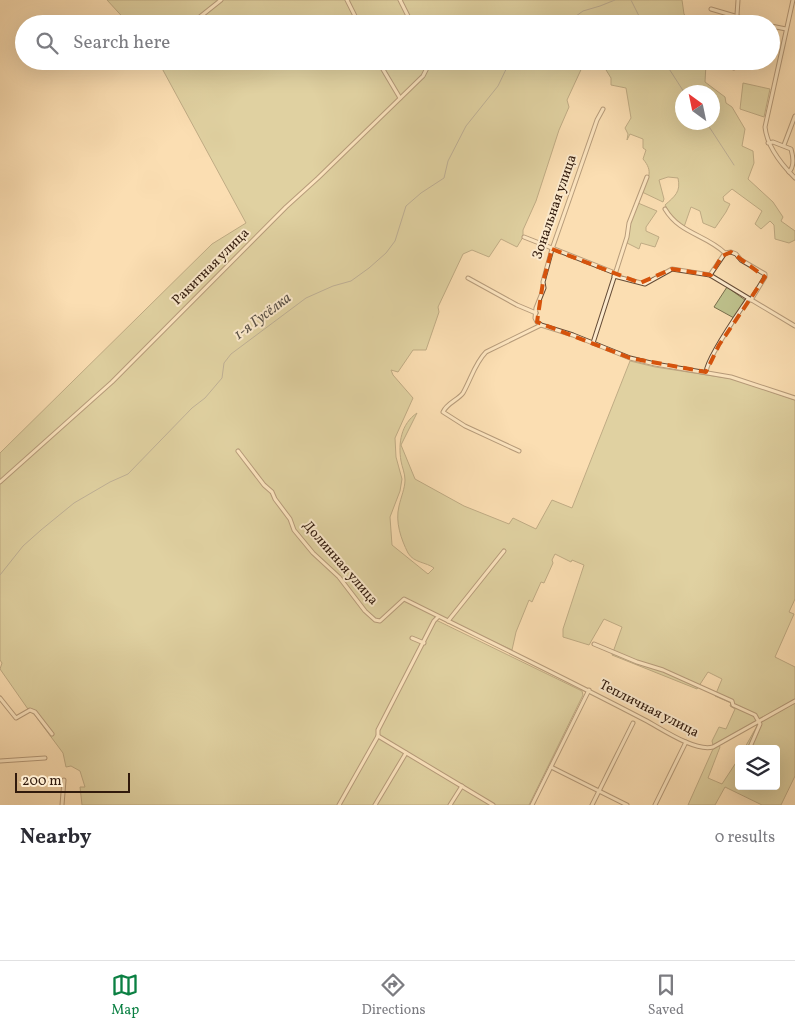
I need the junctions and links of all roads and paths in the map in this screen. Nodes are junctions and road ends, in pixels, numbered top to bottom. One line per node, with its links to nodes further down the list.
1 (221, 0): 7 (street)
2 (347, 0): 8 (street)
3 (400, 0): 9 (street)
4 (738, 0): 10 (street)
5 (793, 0): 12 (street)
6 (711, 9): 10 (street)
7 (202, 15)
8 (354, 15)
9 (408, 15)
10 (737, 15)
11 (780, 28): 12 (street)
12 (786, 29): 13 (street)
13 (780, 57)
14 (383, 70): 17 (street)
15 (426, 70): 17 (street, Ракитная улица)
16 (777, 70): 20 (street)
17 (400, 98): 42 (street, Ракитная улица)
18 (603, 109): 28 (street, Зональная улица)
19 (795, 116): 21 (street)
20 (768, 143): 21 (street); 23 (street)
21 (784, 145): 22 (street)
22 (794, 156): 23 (street)
23 (789, 172): 25 (street)
24 (647, 177): 30 (street)
25 (795, 178)
26 (664, 209): 29 (street)
27 (524, 237): 28 (street)
28 (552, 249): 30 (street); 34 (street, Зональная улица)
29 (725, 253): 31 (street); 33 (street)
30 (615, 275): 31 (street); 37 (street)
31 (710, 275): 33 (street)
32 (468, 278): 34 (street)
33 (750, 300): 36 (street); 38 (street)
34 (536, 313): 35 (street)
35 (542, 325): 37 (street); 41 (street)
36 (795, 326)
37 (593, 343): 38 (street)
38 (706, 372): 39 (street)
39 (795, 398)
40 (238, 451): 44 (street, Долинная улица)
41 (518, 451)
42 (0, 482)
43 (504, 552): 45 (street)
44 (438, 617): 45 (street, Долинная улица); 47 (street)
45 (448, 621): 49 (street, Долинная улица)
46 (412, 638): 47 (street)
47 (424, 643): 56 (street)
48 (594, 644): 53 (street)
49 (582, 687): 50 (street, Тепличная улица)
50 (588, 690): 57 (street, Тепличная улица); 62 (street)
51 (0, 698): 55 (street)
52 (795, 701): 53 (street)
53 (759, 721): 57 (street, Тепличная улица); 58 (street)
54 (633, 723): 65 (street)
55 (52, 734)
56 (378, 736): 59 (street); 67 (street)
57 (686, 742): 74 (street)
58 (751, 745)
59 (406, 753): 64 (street); 68 (street)
60 (45, 758): 61 (street)
61 (0, 761)
62 (551, 767): 65 (street); 71 (street)
63 (64, 780): 66 (street)
64 (462, 786): 69 (street); 70 (street)
65 (599, 791): 72 (street); 73 (street)
66 (62, 805)
67 (339, 805)
68 (375, 805)
69 (450, 805)
70 (493, 805)
71 (532, 805)
72 (592, 805)
73 (627, 805)
74 (655, 805)

